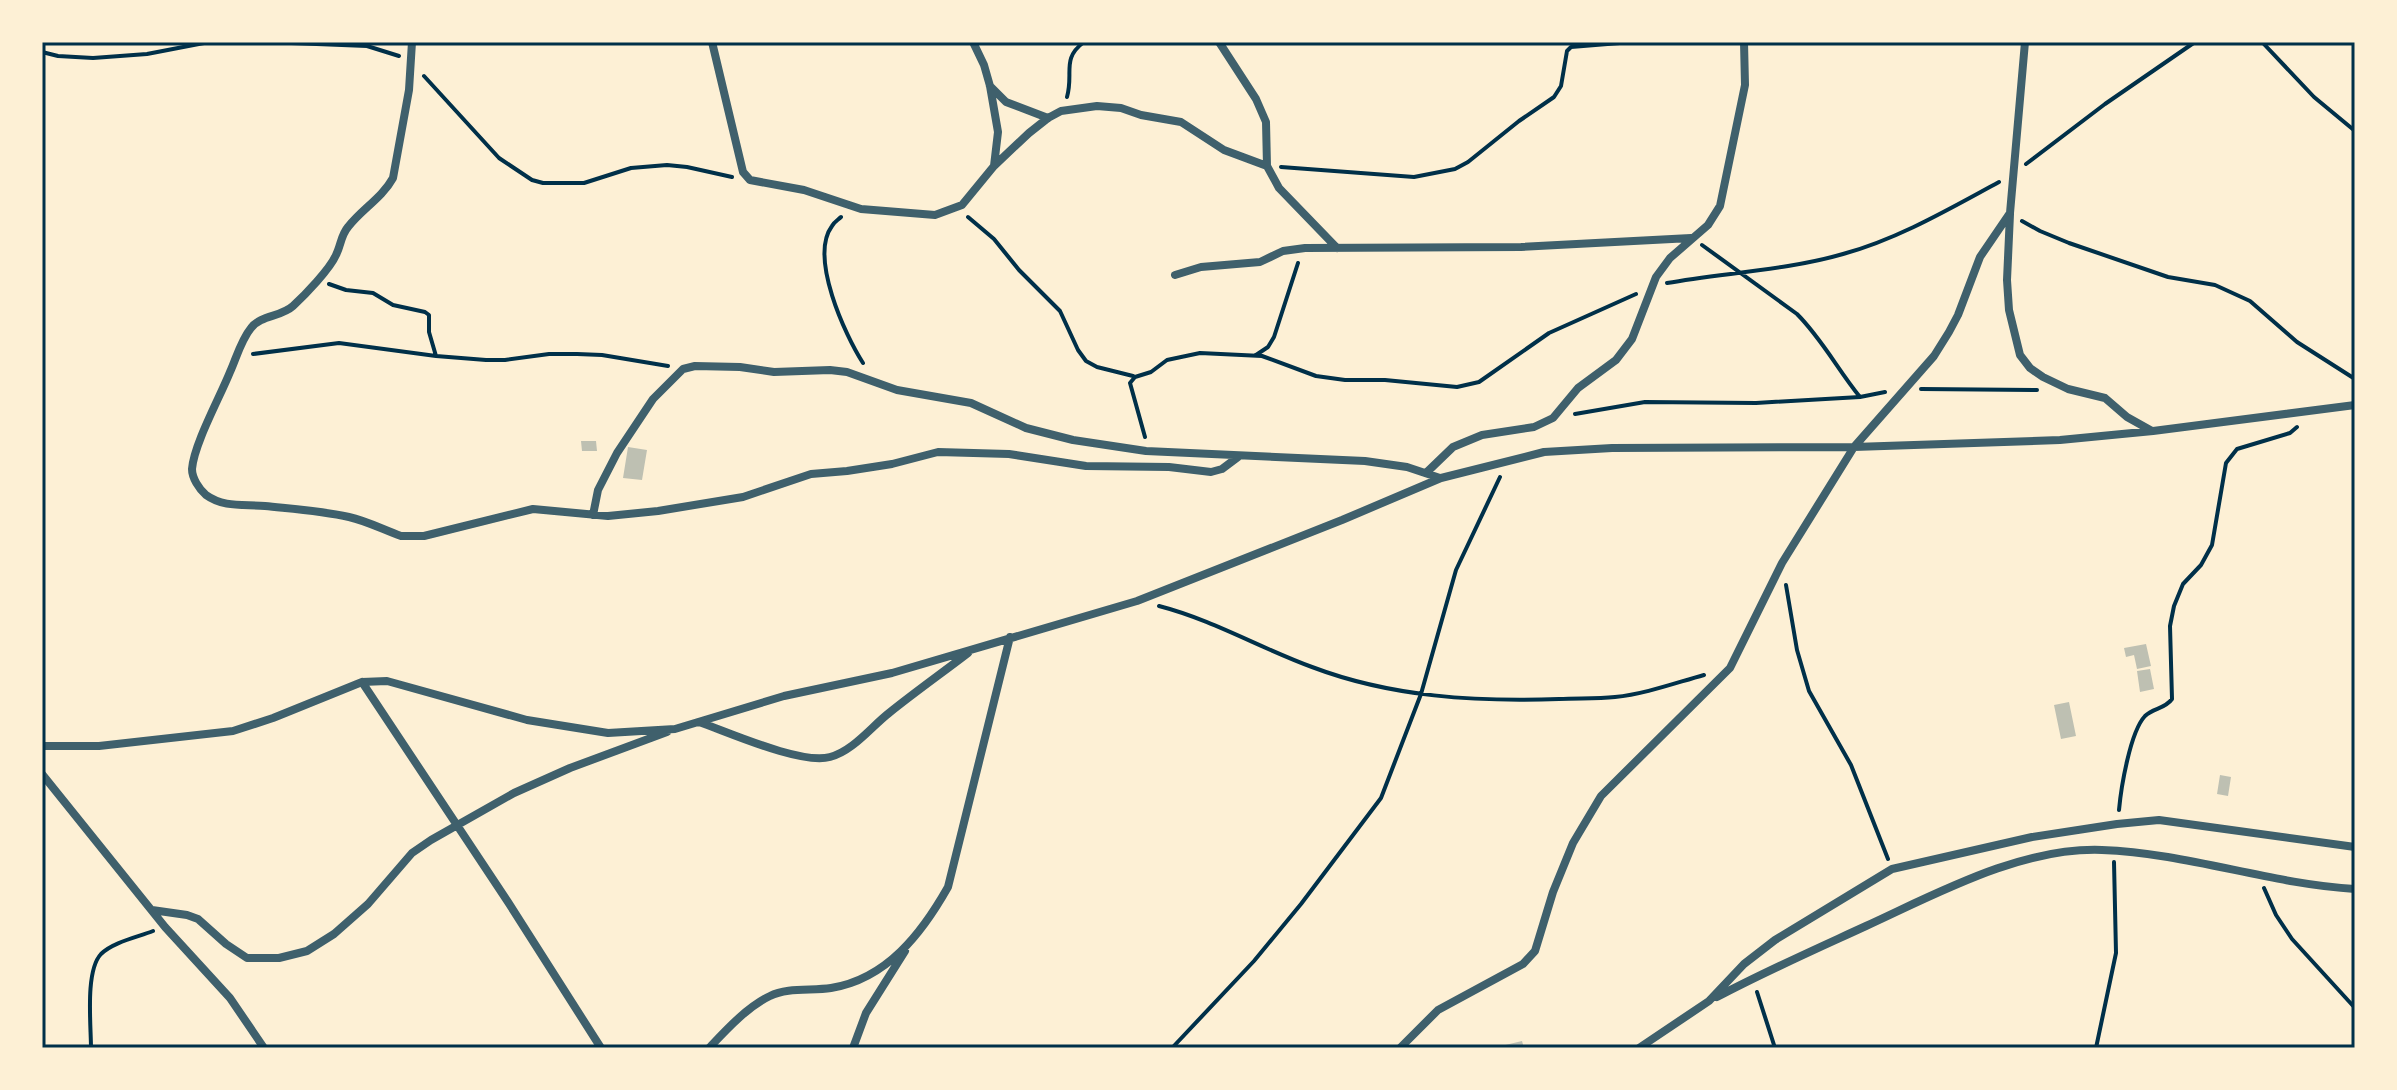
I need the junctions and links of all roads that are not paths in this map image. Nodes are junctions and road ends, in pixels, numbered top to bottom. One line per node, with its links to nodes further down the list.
1 (412, 42): 21 (street)
2 (712, 42): 9 (street)
3 (973, 42): 7 (street)
4 (1219, 42): 10 (street)
5 (1744, 42): 12 (street)
6 (2025, 42): 11 (street)
7 (990, 86): 8 (street); 9 (street)
8 (1048, 118): 9 (street); 10 (street)
9 (994, 166)
10 (1267, 166): 13 (street)
11 (2010, 213): 16 (street); 17 (street)
12 (1692, 238): 13 (street); 19 (street)
13 (1337, 248): 14 (street)
14 (1175, 275)
15 (2355, 405): 16 (street)
16 (2153, 431): 17 (street)
17 (1854, 447): 20 (street); 39 (street)
18 (1238, 457): 19 (street); 21 (street); 21 (street)
19 (1426, 473): 20 (street)
20 (1441, 478): 22 (street)
21 (593, 515)
22 (1010, 637): 23 (street); 33 (street)
23 (975, 648): 25 (street); 25 (street)
24 (362, 682): 26 (street); 27 (street); 29 (street)
25 (699, 722): 26 (street)
26 (675, 729): 29 (street)
27 (42, 746)
28 (42, 774): 32 (street)
29 (457, 825): 32 (street); 36 (street)
30 (2355, 847): 34 (street)
31 (2355, 889): 34 (street)
32 (152, 910): 35 (street)
33 (908, 946): 37 (street); 38 (street)
34 (1709, 1001): 40 (street)
35 (264, 1048)
36 (601, 1048)
37 (709, 1048)
38 (853, 1048)
39 (1400, 1048)
40 (1639, 1048)

